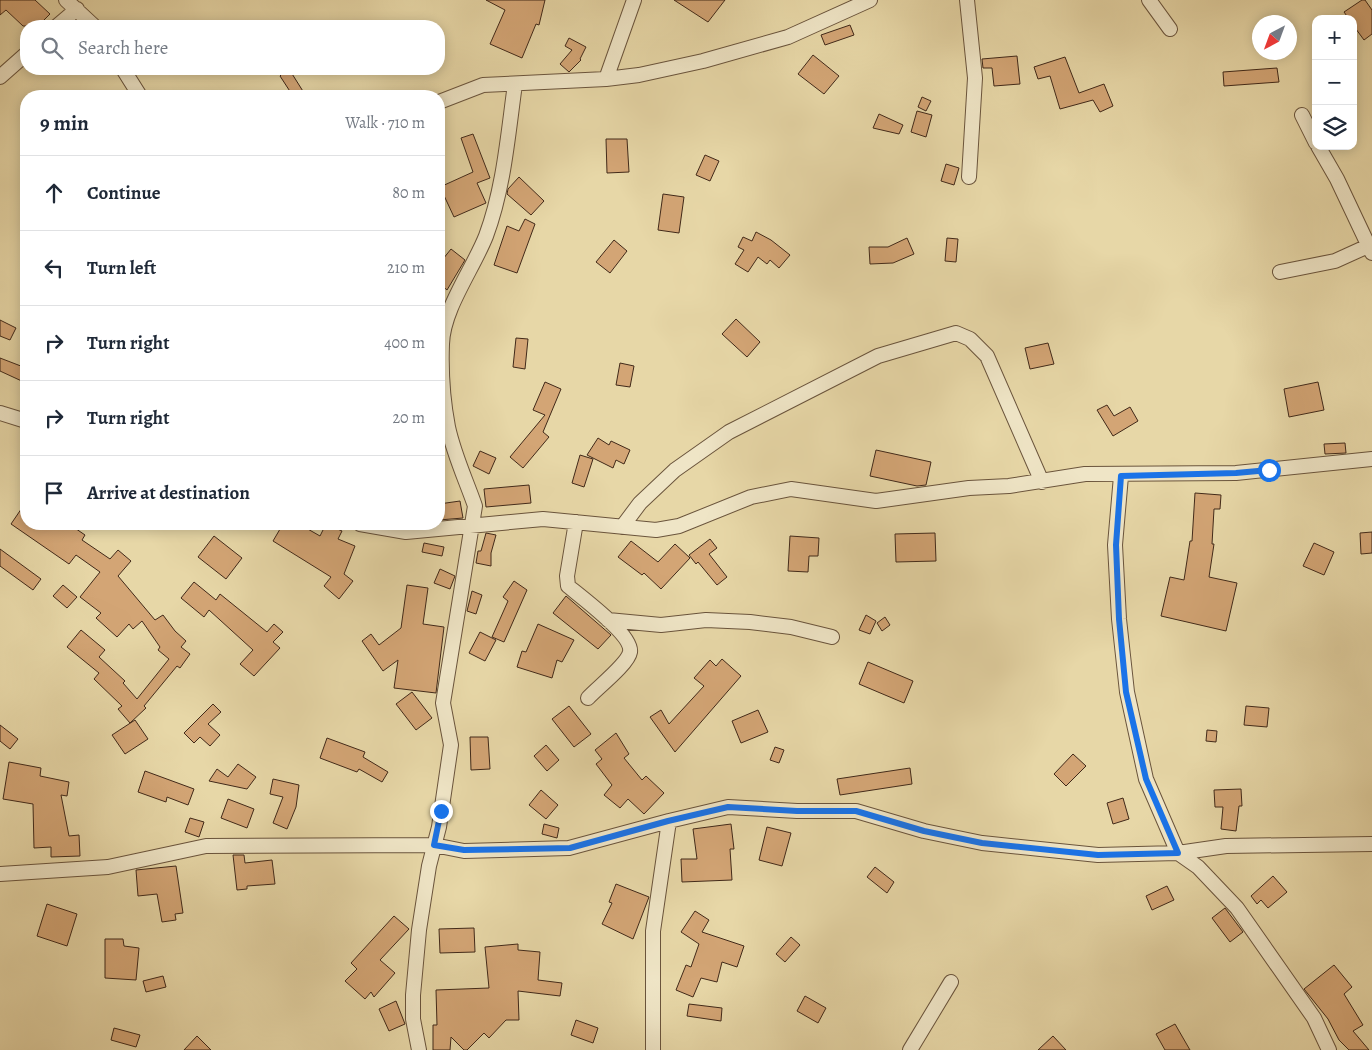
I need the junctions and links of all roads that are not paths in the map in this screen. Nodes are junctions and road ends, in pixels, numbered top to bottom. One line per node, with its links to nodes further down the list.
1 (66, 0): 6 (street)
2 (634, 0): 13 (street)
3 (870, 0): 13 (street)
4 (967, 0): 20 (street)
5 (1149, 0): 9 (street)
6 (77, 9): 7 (street); 8 (street)
7 (64, 20)
8 (88, 20)
9 (1170, 29)
10 (20, 59): 12 (street)
11 (127, 75): 15 (street)
12 (0, 77)
13 (606, 79): 14 (street)
14 (515, 84): 16 (street); 23 (street)
15 (136, 90)
16 (445, 100)
17 (1302, 115): 18 (street)
18 (1312, 135)
19 (1320, 150): 21 (street)
20 (969, 177)
21 (1370, 250): 22 (street)
22 (1280, 272)
23 (445, 325)
24 (445, 385): 31 (street)
25 (0, 413): 26 (street)
26 (20, 419)
27 (1372, 460): 28 (street)
28 (1121, 476): 29 (street); 42 (street)
29 (1042, 482): 32 (street); 32 (street)
30 (576, 522): 31 (street); 32 (street); 36 (street)
31 (473, 526): 33 (street); 41 (street)
32 (622, 528)
33 (445, 529)
34 (394, 530): 35 (street)
35 (428, 530)
36 (608, 620): 37 (street); 38 (street)
37 (832, 637)
38 (588, 698)
39 (668, 821): 41 (street); 42 (street); 46 (street)
40 (1372, 844): 42 (street)
41 (434, 845): 43 (street); 45 (street)
42 (1178, 853): 48 (street)
43 (0, 874)
44 (951, 982): 47 (street)
45 (419, 1050)
46 (653, 1050)
47 (910, 1050)
48 (1329, 1050)

